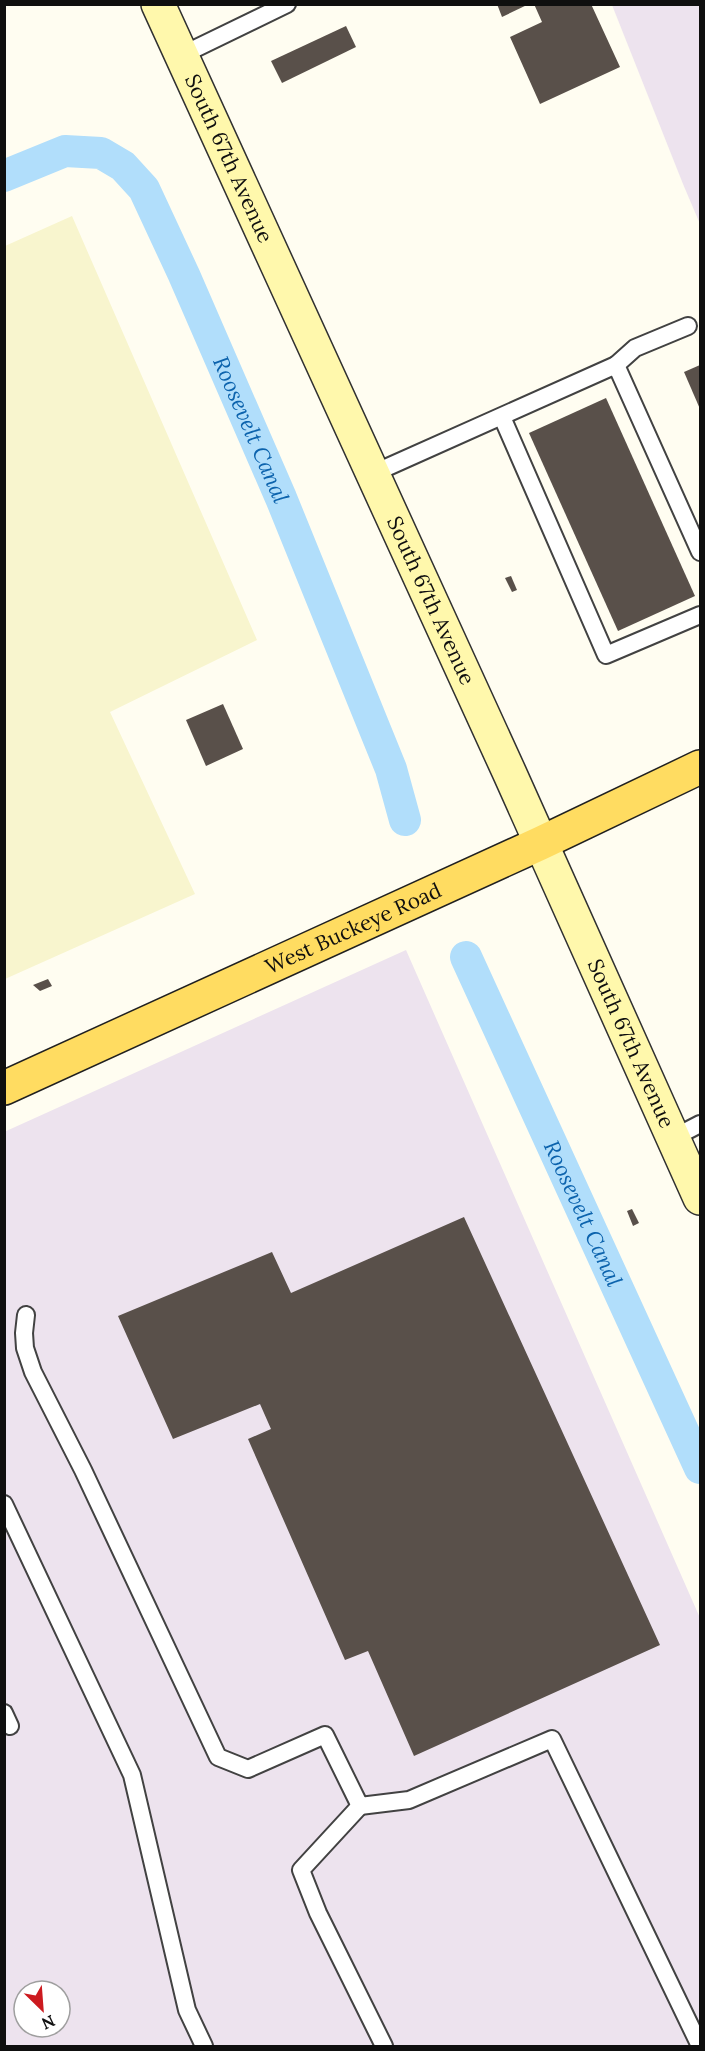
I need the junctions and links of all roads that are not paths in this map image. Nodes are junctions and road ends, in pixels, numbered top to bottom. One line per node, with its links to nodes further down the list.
1 (158, 4): 3 (main road, South 67th Avenue)
2 (287, 4): 3 (lane)
3 (180, 56): 7 (main road, South 67th Avenue)
4 (688, 326): 5 (lane)
5 (616, 365): 6 (lane); 8 (lane)
6 (502, 417): 7 (lane); 9 (lane)
7 (372, 474): 11 (main road, South 67th Avenue)
8 (700, 552)
9 (700, 615)
10 (700, 767): 11 (main road, West Buckeye Road)
11 (542, 843): 12 (main road, West Buckeye Road); 13 (main road, South 67th Avenue)
12 (4, 1088)
13 (687, 1131): 14 (main road, South 67th Avenue)
14 (700, 1198)
15 (26, 1315): 17 (lane)
16 (4, 1504): 18 (lane)
17 (360, 1806): 19 (lane); 20 (lane)
18 (204, 2046)
19 (384, 2046)
20 (700, 2046)

